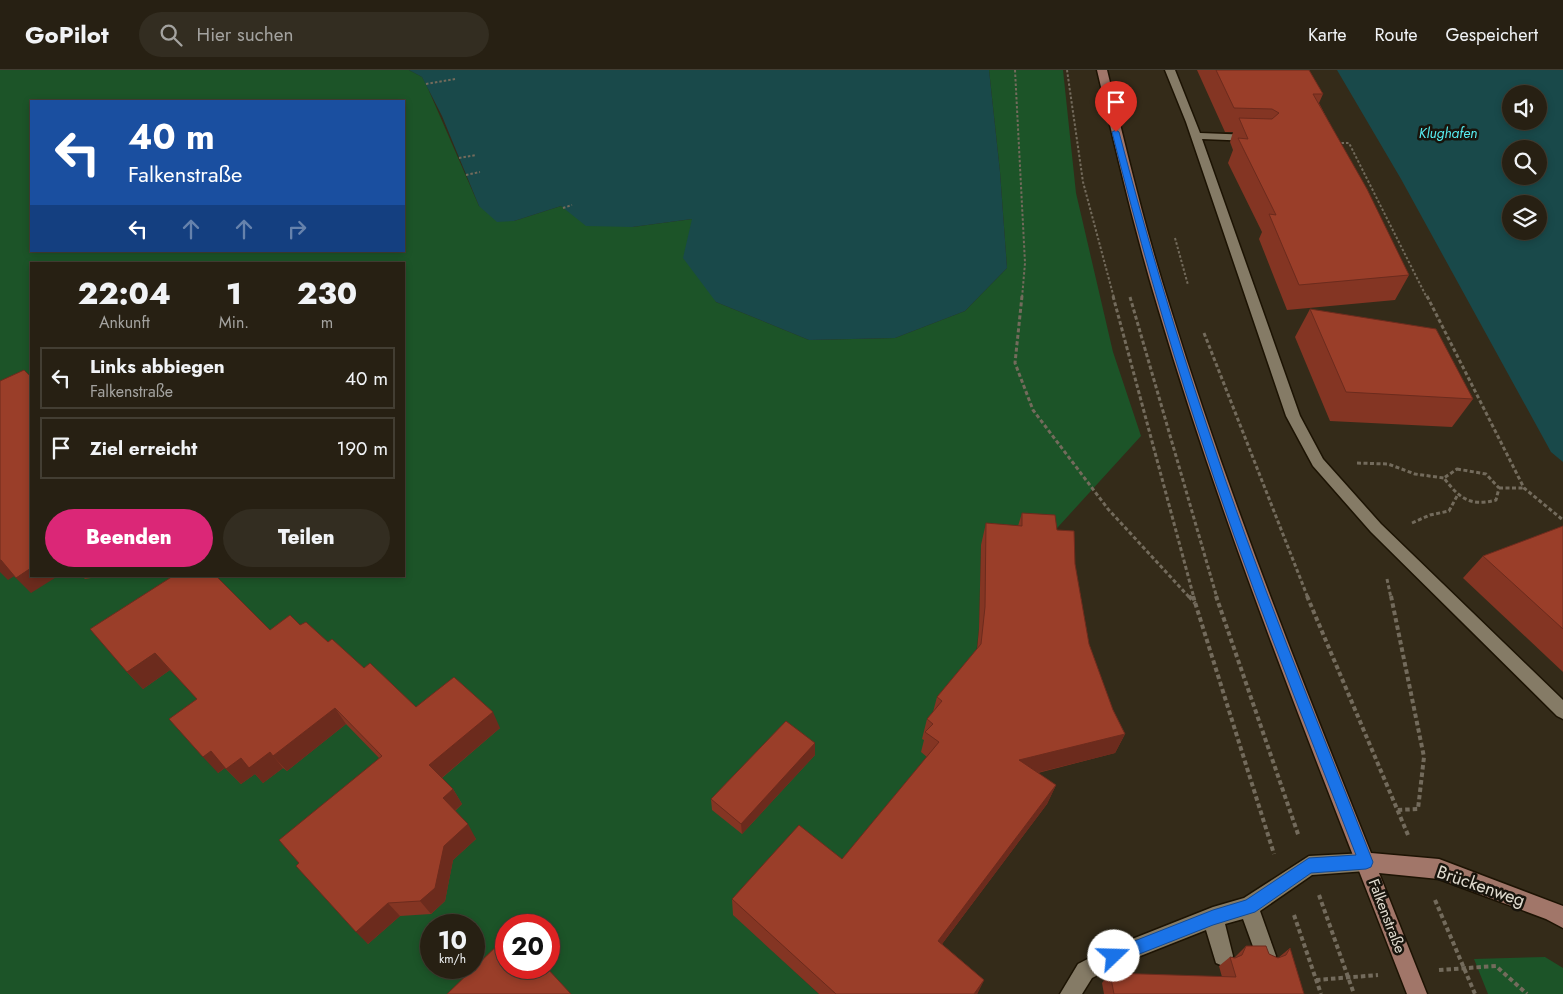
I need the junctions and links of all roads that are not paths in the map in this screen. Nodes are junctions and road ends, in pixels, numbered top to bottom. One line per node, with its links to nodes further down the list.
1 (1102, 70): 6 (main road, Falkenstraße)
2 (1170, 70): 3 (lane)
3 (1196, 136): 4 (lane); 5 (lane)
4 (1263, 138)
5 (1563, 711)
6 (1366, 862): 7 (lane); 9 (main road, Brückenweg); 13 (main road, Falkenstraße)
7 (1250, 906): 8 (lane); 11 (lane)
8 (1213, 918): 10 (lane); 12 (lane)
9 (1563, 918)
10 (1223, 956)
11 (1266, 956)
12 (1070, 994)
13 (1416, 994)

